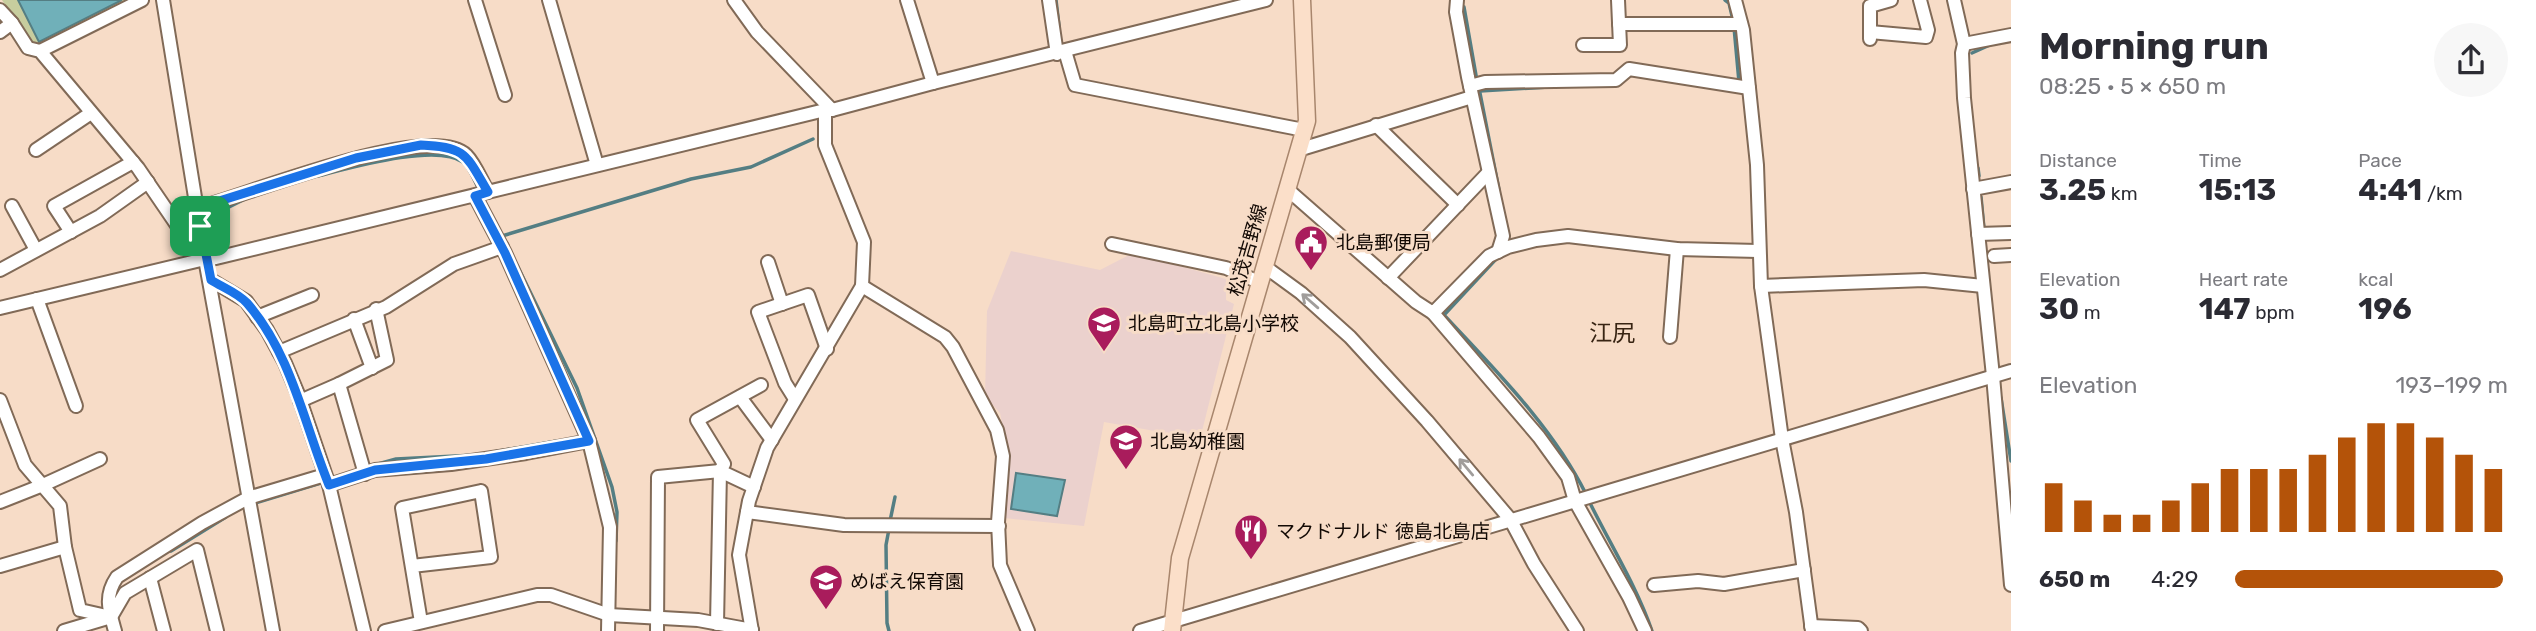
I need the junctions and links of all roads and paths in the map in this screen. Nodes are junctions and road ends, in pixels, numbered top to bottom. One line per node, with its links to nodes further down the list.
1 (142, 0): 24 (street)
2 (163, 0): 46 (street)
3 (475, 0): 29 (street)
4 (549, 0): 37 (street)
5 (734, 0): 30 (street)
6 (907, 0): 26 (street)
7 (1049, 0): 25 (street)
8 (1266, 0): 25 (street)
9 (1302, 0): 33 (main road, 松茂吉野線)
10 (1457, 0): 28 (street)
11 (1618, 0): 18 (street)
12 (1735, 0): 19 (street)
13 (1891, 0): 14 (street)
14 (1920, 0)
15 (1954, 0): 22 (street)
16 (0, 10): 17 (street)
17 (12, 23): 20 (street); 24 (street)
18 (1619, 24): 19 (street); 23 (street)
19 (1741, 24): 27 (street)
20 (0, 32)
21 (2011, 35): 22 (street)
22 (1964, 44): 42 (street)
23 (1583, 45)
24 (40, 51): 31 (street)
25 (1061, 53): 26 (street); 33 (street)
26 (933, 83): 30 (street)
27 (1749, 88): 28 (street); 55 (street)
28 (1471, 92): 32 (street); 38 (street)
29 (505, 95)
30 (829, 110): 37 (street); 66 (street)
31 (91, 113): 34 (street); 36 (street)
32 (1376, 125): 35 (street); 44 (street)
33 (1304, 130): 35 (main road, 松茂吉野線)
34 (36, 150)
35 (1298, 150): 41 (main road, 松茂吉野線)
36 (133, 162): 39 (street); 48 (street)
37 (597, 166): 43 (street)
38 (1488, 173): 44 (street); 56 (street)
39 (148, 182): 47 (street); 48 (street)
40 (2011, 182): 42 (street)
41 (1287, 189): 61 (main road, 松茂吉野線); 63 (street)
42 (1973, 189): 50 (street)
43 (482, 194): 46 (street); 52 (street); 59 (street)
44 (1458, 205): 63 (street)
45 (12, 206): 54 (street)
46 (197, 208): 47 (street)
47 (200, 226): 59 (street)
48 (71, 232): 54 (street)
49 (2011, 233): 50 (street)
50 (1982, 234): 68 (street)
51 (1112, 244): 65 (street)
52 (502, 247): 73 (street); 92 (street)
53 (1678, 249): 55 (street); 56 (street); 77 (street)
54 (36, 250): 62 (street)
55 (1758, 251): 67 (street)
56 (1498, 252): 74 (street)
57 (2011, 255): 58 (street)
58 (1994, 256)
59 (205, 259): 64 (street); 70 (street)
60 (768, 262): 71 (street)
61 (1264, 266): 65 (main road, 松茂吉野線); 103 (street, one-way to 61)
62 (0, 270)
63 (1388, 278): 74 (street)
64 (211, 280): 75 (street); 99 (street)
65 (1259, 282): 117 (main road, 松茂吉野線)
66 (862, 286): 78 (street); 104 (street)
67 (1761, 286): 68 (street); 90 (street)
68 (1983, 286): 82 (street)
69 (312, 295): 75 (street)
70 (37, 299): 72 (street); 89 (street)
71 (782, 303): 78 (street); 86 (street)
72 (0, 308)
73 (376, 309): 76 (street); 80 (street)
74 (1433, 313): 100 (street)
75 (257, 317): 79 (street)
76 (354, 319): 79 (street); 80 (street)
77 (1670, 337)
78 (827, 349): 86 (street)
79 (279, 352): 88 (street)
80 (372, 368): 83 (street)
81 (2011, 371): 82 (street)
82 (1993, 376): 90 (street); 111 (street)
83 (339, 384): 88 (street); 94 (street)
84 (761, 385): 85 (street)
85 (740, 397): 91 (street); 95 (street)
86 (795, 399): 91 (street)
87 (0, 400): 97 (street)
88 (300, 401): 96 (street)
89 (76, 406)
90 (1782, 439): 100 (street); 108 (street)
91 (772, 440): 98 (street)
92 (589, 441): 94 (street); 112 (street)
93 (100, 458): 97 (street)
94 (363, 469): 96 (street)
95 (720, 471): 98 (street); 115 (street); 116 (street)
96 (327, 480): 99 (street); 124 (street)
97 (43, 485): 101 (street); 105 (street)
98 (754, 487): 102 (street)
99 (248, 498): 113 (street); 123 (street)
100 (1583, 499): 103 (street); 131 (street)
101 (0, 502)
102 (747, 512): 104 (street); 127 (street)
103 (1510, 519): 117 (street); 130 (street)
104 (999, 526): 128 (street)
105 (65, 547): 106 (street); 113 (street)
106 (0, 566)
107 (412, 566): 107 (street); 114 (street)
108 (1804, 569): 110 (street); 118 (street)
109 (150, 578): 113 (street); 121 (street); 122 (street)
110 (1654, 584)
111 (2011, 585)
112 (609, 615): 114 (street); 115 (street); 126 (street)
113 (111, 617): 119 (street); 120 (street)
114 (421, 622): 125 (street)
115 (657, 624): 116 (street)
116 (717, 624): 127 (street)
117 (1177, 626): 129 (street)
118 (1812, 628): 132 (street)
119 (64, 631)
120 (115, 631)
121 (164, 631)
122 (217, 631)
123 (273, 631)
124 (364, 631)
125 (384, 631)
126 (608, 631)
127 (752, 631)
128 (1028, 631)
129 (1140, 631)
130 (1577, 631)
131 (1645, 631)
132 (1861, 631)

